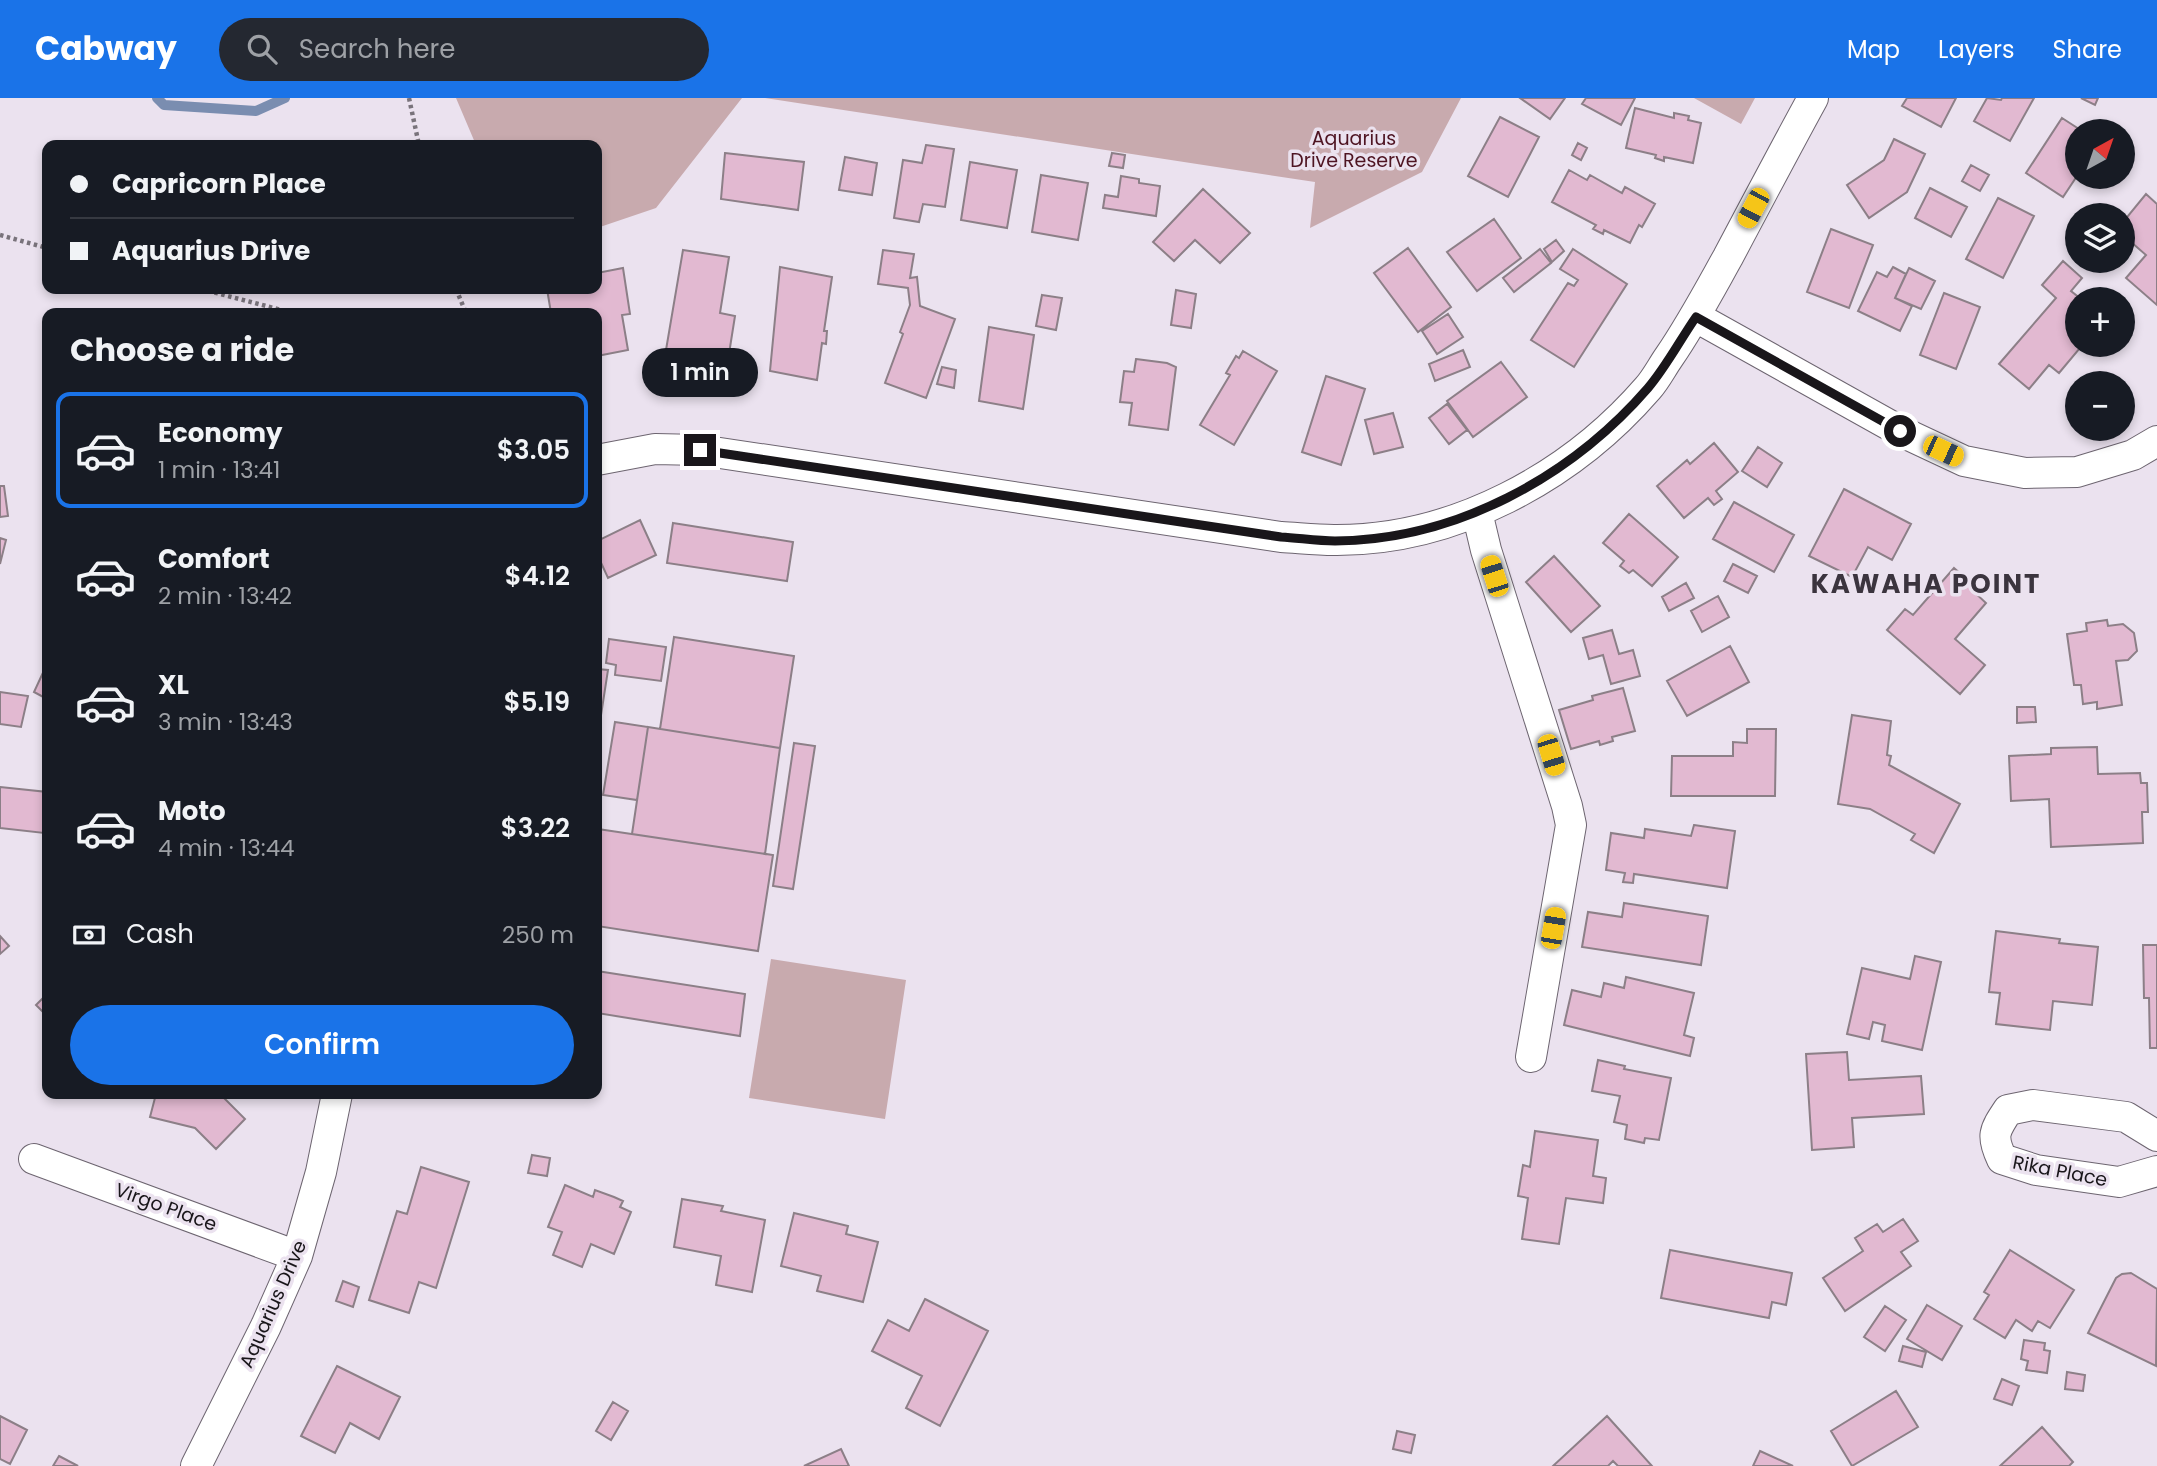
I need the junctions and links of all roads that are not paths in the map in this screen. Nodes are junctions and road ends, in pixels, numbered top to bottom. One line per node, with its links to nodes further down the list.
1 (1813, 98): 2 (street)
2 (1696, 317): 3 (street); 5 (street)
3 (2157, 441)
4 (602, 458): 5 (street)
5 (1477, 512): 6 (street)
6 (1531, 1056)
7 (336, 1099): 11 (street, Aquarius Drive)
8 (2157, 1136): 10 (street, Rika Place)
9 (34, 1159): 11 (street, Virgo Place)
10 (2157, 1171)
11 (298, 1256): 12 (street, Aquarius Drive)
12 (196, 1466)

